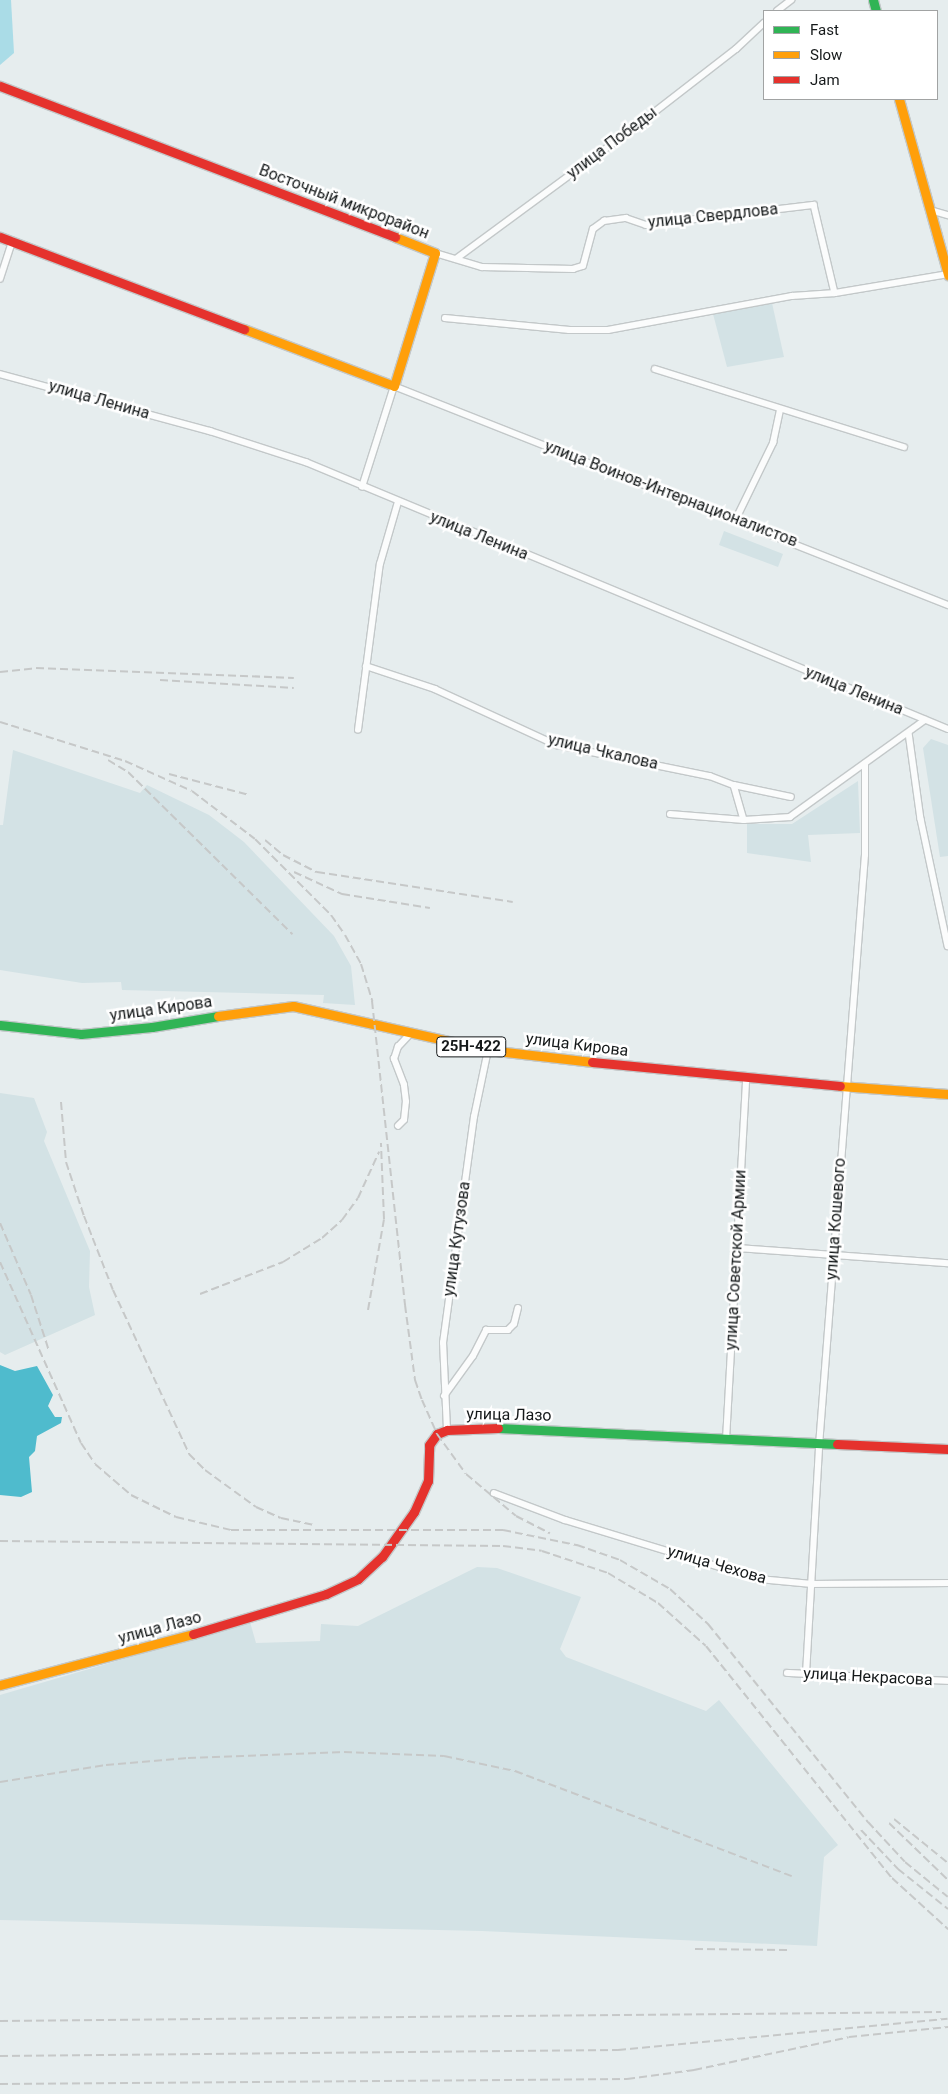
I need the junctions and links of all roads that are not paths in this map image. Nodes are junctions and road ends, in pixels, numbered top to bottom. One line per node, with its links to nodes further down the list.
1 (791, 0): 2 (street)
2 (778, 10)
3 (763, 24): 11 (street, улица Победы)
4 (0, 86): 10 (street, Восточный микрорайон)
5 (899, 100): 6 (street)
6 (930, 210): 7 (street); 12 (street)
7 (948, 215)
8 (0, 237): 9 (street)
9 (12, 241): 13 (street); 18 (street)
10 (435, 253): 11 (street, улица Свердлова); 18 (street, Восточный микрорайон)
11 (456, 259): 14 (street, улица Свердлова)
12 (948, 275): 14 (street)
13 (0, 278)
14 (835, 293): 15 (street)
15 (445, 318)
16 (655, 370): 19 (street)
17 (0, 374): 21 (street, улица Ленина)
18 (394, 386): 21 (street); 23 (street, улица Воинов-Интернационалистов)
19 (780, 410): 20 (street); 23 (street)
20 (904, 447)
21 (362, 488): 22 (street, улица Ленина)
22 (398, 502): 25 (street); 26 (street, улица Ленина)
23 (736, 519): 24 (street, улица Воинов-Интернационалистов)
24 (948, 605)
25 (366, 666): 28 (street); 31 (street, улица Чкалова)
26 (925, 720): 27 (street, улица Ленина); 29 (street)
27 (948, 729)
28 (358, 730)
29 (908, 733): 30 (street); 35 (street)
30 (865, 764): 34 (street); 40 (street, улица Кошевого)
31 (734, 785): 32 (street, улица Чкалова); 34 (street)
32 (791, 797)
33 (670, 814): 34 (street)
34 (744, 820)
35 (948, 946)
36 (0, 1025): 37 (street, улица Кирова / 25Н-422)
37 (410, 1034): 38 (street, улица Кирова / 25Н-422); 42 (street)
38 (488, 1050): 39 (street, улица Кирова / 25Н-422); 47 (street, улица Кутузова)
39 (746, 1079): 40 (street, улица Кирова / 25Н-422); 43 (street, улица Советской Армии)
40 (846, 1088): 41 (street, улица Кирова / 25Н-422); 44 (street, улица Кошевого)
41 (948, 1094)
42 (398, 1126)
43 (737, 1248): 44 (street); 49 (street, улица Советской Армии)
44 (834, 1256): 45 (street); 50 (street, улица Кошевого)
45 (948, 1263)
46 (518, 1308): 47 (street)
47 (444, 1396): 48 (street, улица Кутузова)
48 (447, 1430): 49 (street, улица Лазо); 58 (street, улица Лазо)
49 (726, 1440): 50 (street, улица Лазо)
50 (819, 1446): 51 (street, улица Лазо); 54 (street, улица Кошевого)
51 (948, 1449)
52 (494, 1493): 54 (street, улица Чехова)
53 (948, 1583): 54 (street, улица Чехова)
54 (812, 1584): 56 (street, улица Кошевого)
55 (787, 1674): 56 (street, улица Некрасова)
56 (806, 1674): 57 (street, улица Некрасова)
57 (948, 1681)
58 (0, 1685)

